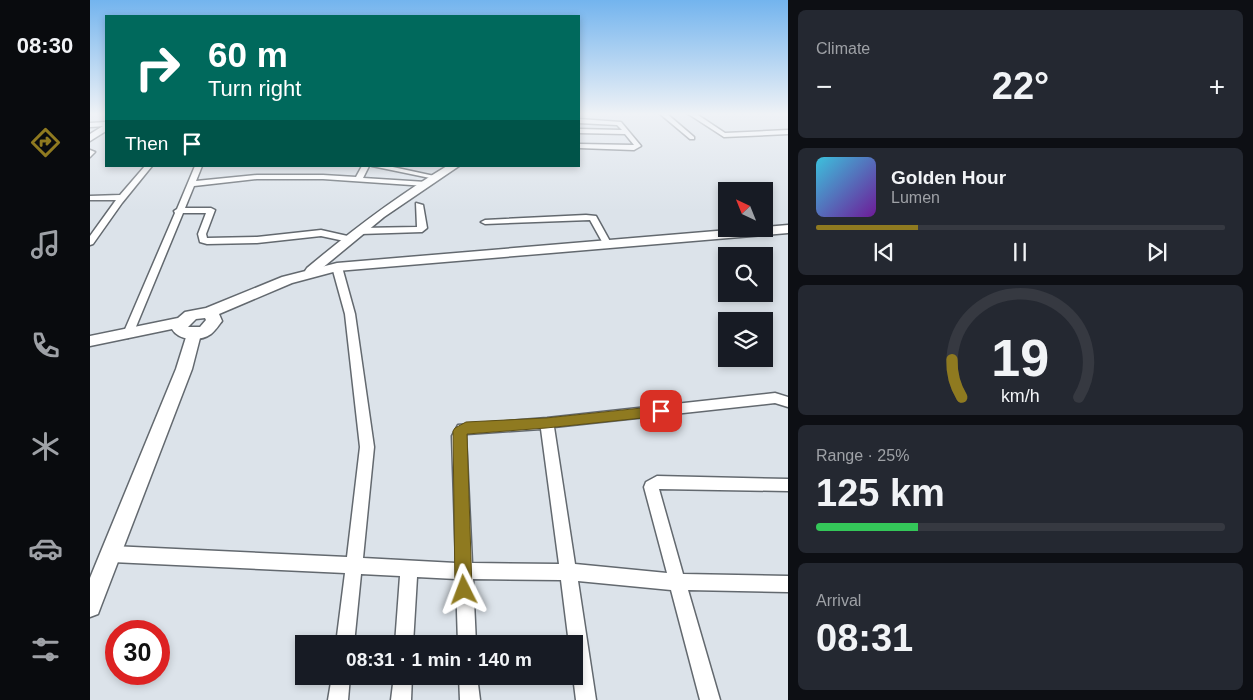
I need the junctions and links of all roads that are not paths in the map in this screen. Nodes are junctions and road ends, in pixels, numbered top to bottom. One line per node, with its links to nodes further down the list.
1 (580, 146): 2 (street)
2 (637, 146)
3 (148, 167): 14 (street)
4 (198, 167): 12 (street)
5 (260, 167): 9 (street)
6 (366, 167): 11 (street)
7 (380, 167): 10 (street)
8 (452, 167): 10 (street)
9 (258, 177): 11 (street); 12 (street)
10 (436, 177): 13 (street)
11 (360, 179): 13 (street)
12 (191, 184): 17 (street)
13 (426, 184): 20 (street)
14 (122, 197): 15 (street); 22 (street)
15 (90, 198)
16 (419, 205): 20 (street)
17 (178, 211): 21 (street); 27 (street)
18 (485, 222): 23 (street)
19 (788, 229): 23 (main road)
20 (360, 231): 21 (street)
21 (349, 238): 25 (street)
22 (90, 242)
23 (608, 245): 24 (main road)
24 (337, 267): 25 (main road); 33 (street)
25 (311, 271): 26 (main road)
26 (188, 328): 27 (main road); 32 (street)
27 (128, 334): 28 (main road)
28 (90, 341)
29 (788, 402): 30 (street)
30 (546, 423): 35 (street); 36 (street)
31 (788, 485): 37 (street)
32 (112, 554): 33 (street); 39 (street)
33 (354, 566): 34 (street); 40 (street)
34 (409, 569): 35 (street); 41 (street)
35 (463, 572): 36 (street); 42 (street)
36 (568, 572): 37 (street); 49 (street)
37 (677, 582): 38 (street); 50 (street)
38 (788, 585)
39 (90, 606)
40 (345, 635)
41 (405, 635)
42 (466, 635)
43 (340, 685): 46 (street)
44 (402, 685): 47 (street)
45 (469, 685): 48 (street)
46 (338, 700)
47 (401, 700)
48 (470, 700)
49 (586, 700)
50 (710, 700)

